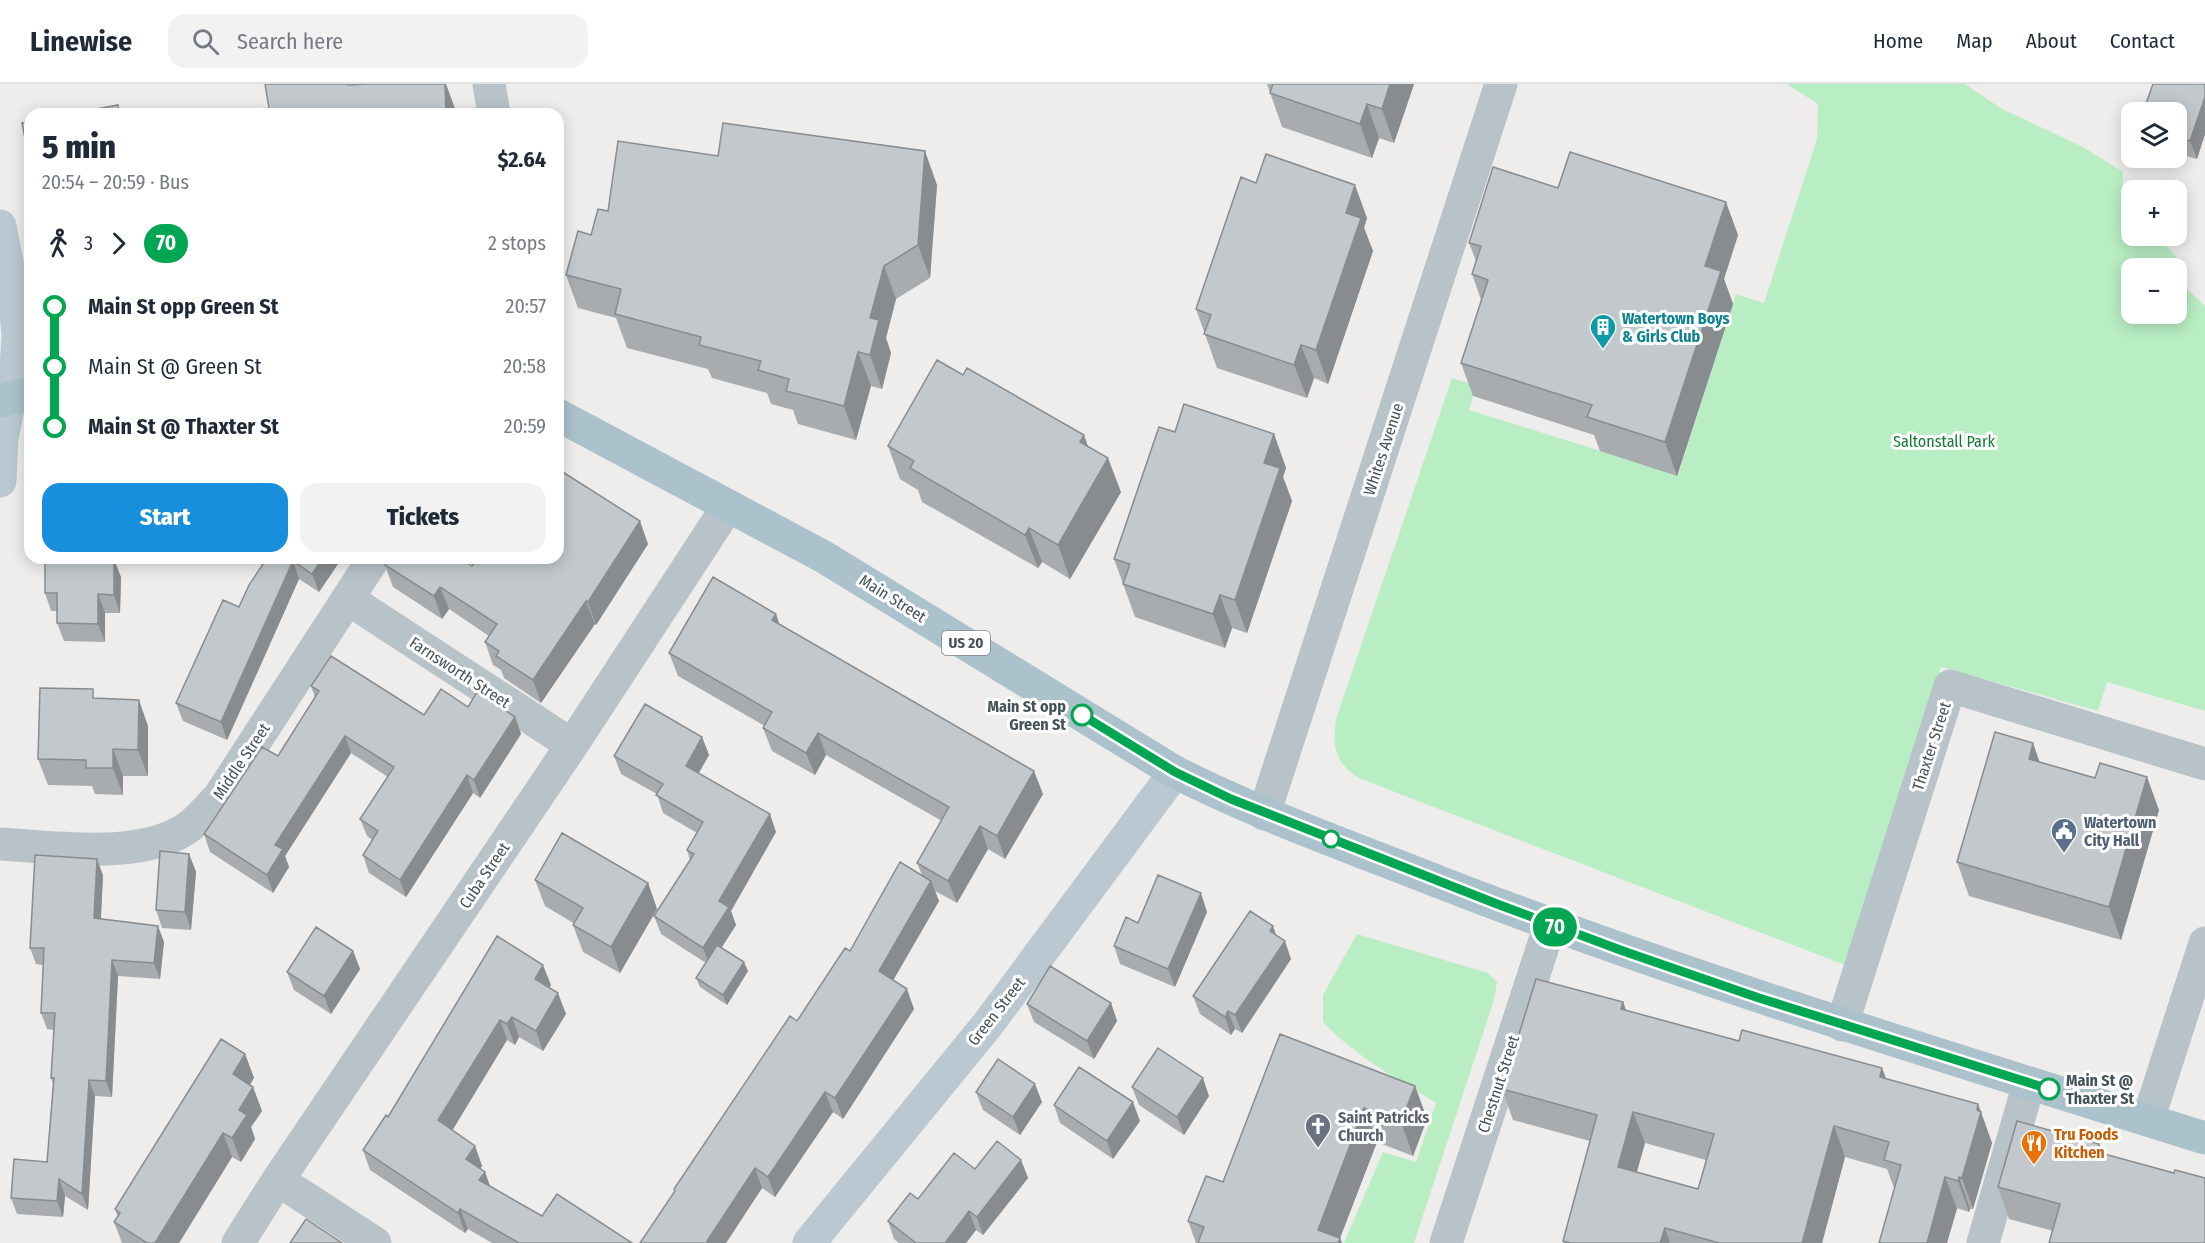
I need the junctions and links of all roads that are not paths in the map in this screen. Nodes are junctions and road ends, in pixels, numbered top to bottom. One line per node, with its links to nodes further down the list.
1 (489, 84): 3 (street)
2 (1501, 84): 14 (street, Whites Avenue)
3 (493, 108)
4 (0, 226): 5 (street)
5 (13, 397): 7 (street)
6 (564, 418): 8 (main road, Main Street / US 20)
7 (0, 481)
8 (728, 506): 11 (street, Cuba Street); 13 (main road, Main Street / US 20)
9 (370, 564): 10 (street, Middle Street)
10 (348, 599): 11 (street, Farnsworth Street); 15 (street, Middle Street)
11 (572, 745): 22 (street, Cuba Street)
12 (2205, 764): 18 (street, Thaxter Street)
13 (1175, 772): 14 (main road, Main Street / US 20); 25 (street, Green Street)
14 (1264, 814): 16 (main road, Main Street / US 20)
15 (0, 844)
16 (1550, 925): 18 (main road, Main Street / US 20); 26 (street, Chestnut Street)
17 (2205, 943): 20 (street)
18 (1842, 1025): 19 (main road, Main Street / US 20)
19 (2029, 1083): 20 (main road, Main Street / US 20); 27 (street)
20 (2148, 1120): 21 (main road, Main Street / US 20)
21 (2205, 1138)
22 (278, 1180): 23 (street, Cuba Street); 24 (street)
23 (238, 1243)
24 (375, 1243)
25 (809, 1243)
26 (1446, 1243)
27 (1983, 1243)

